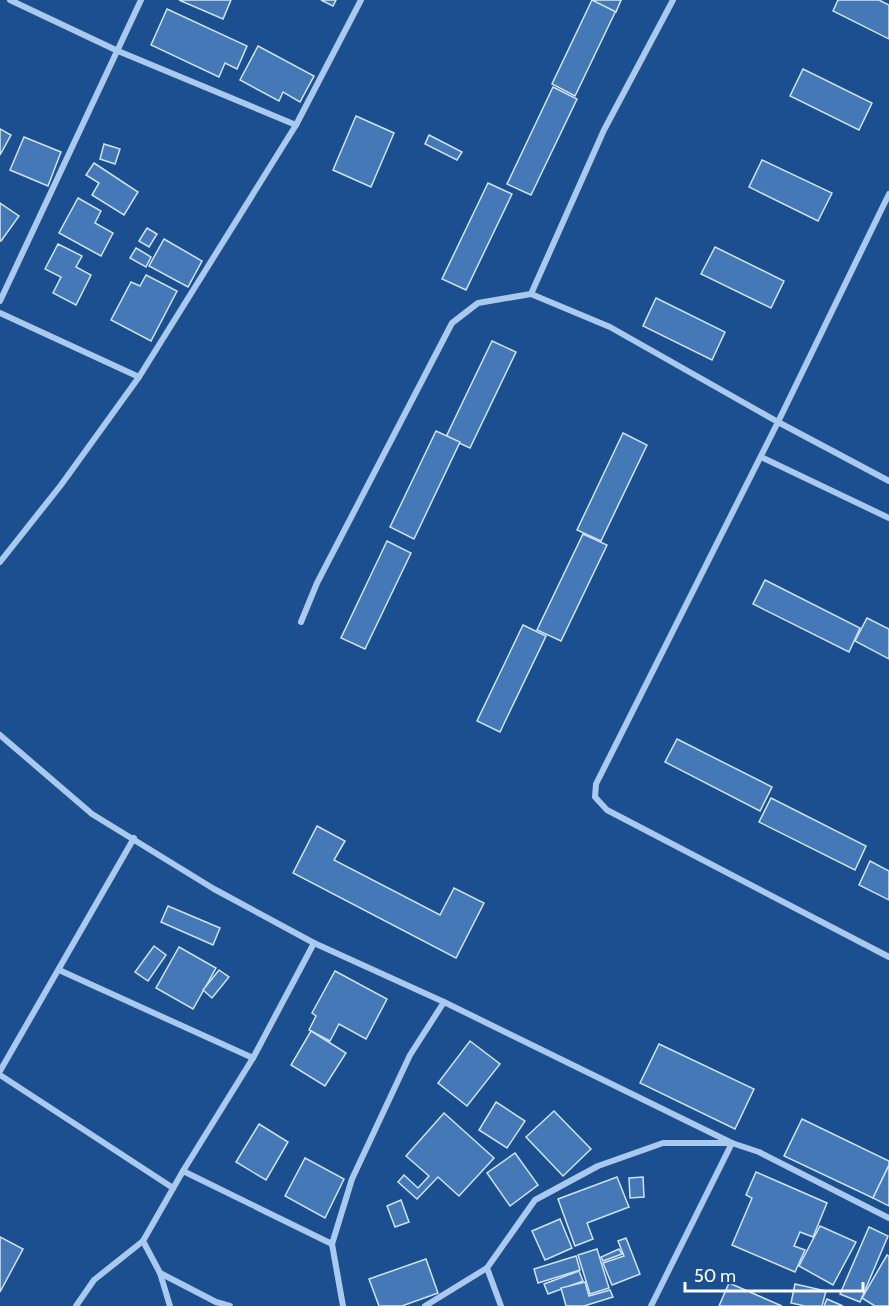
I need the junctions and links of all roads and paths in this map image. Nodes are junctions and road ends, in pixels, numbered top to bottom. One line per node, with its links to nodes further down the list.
1 (10, 0): 5 (street)
2 (141, 0): 5 (street)
3 (361, 0): 6 (street)
4 (673, 0): 8 (street)
5 (118, 51): 6 (street); 9 (street)
6 (296, 125): 11 (street)
7 (889, 194): 12 (street)
8 (531, 294): 12 (street); 17 (street)
9 (0, 301)
10 (0, 313): 11 (street)
11 (139, 377): 16 (street)
12 (778, 422): 13 (street); 14 (street)
13 (760, 457): 15 (street); 21 (street)
14 (889, 481)
15 (889, 518)
16 (0, 562)
17 (301, 622)
18 (0, 735): 19 (street)
19 (134, 838): 20 (street); 22 (street)
20 (314, 943): 23 (street); 24 (street)
21 (889, 957)
22 (59, 970): 24 (street); 25 (street)
23 (444, 1002): 26 (street); 31 (street)
24 (253, 1058): 27 (street)
25 (0, 1073): 28 (street)
26 (732, 1143): 29 (street); 32 (street); 40 (street)
27 (183, 1171): 28 (street); 31 (street)
28 (173, 1188): 30 (street)
29 (889, 1218)
30 (144, 1241): 33 (street); 34 (street)
31 (332, 1244): 37 (street)
32 (487, 1268): 38 (street); 39 (street)
33 (160, 1273): 35 (street); 36 (street)
34 (76, 1306)
35 (170, 1306)
36 (230, 1306)
37 (343, 1306)
38 (425, 1306)
39 (501, 1306)
40 (651, 1306)

